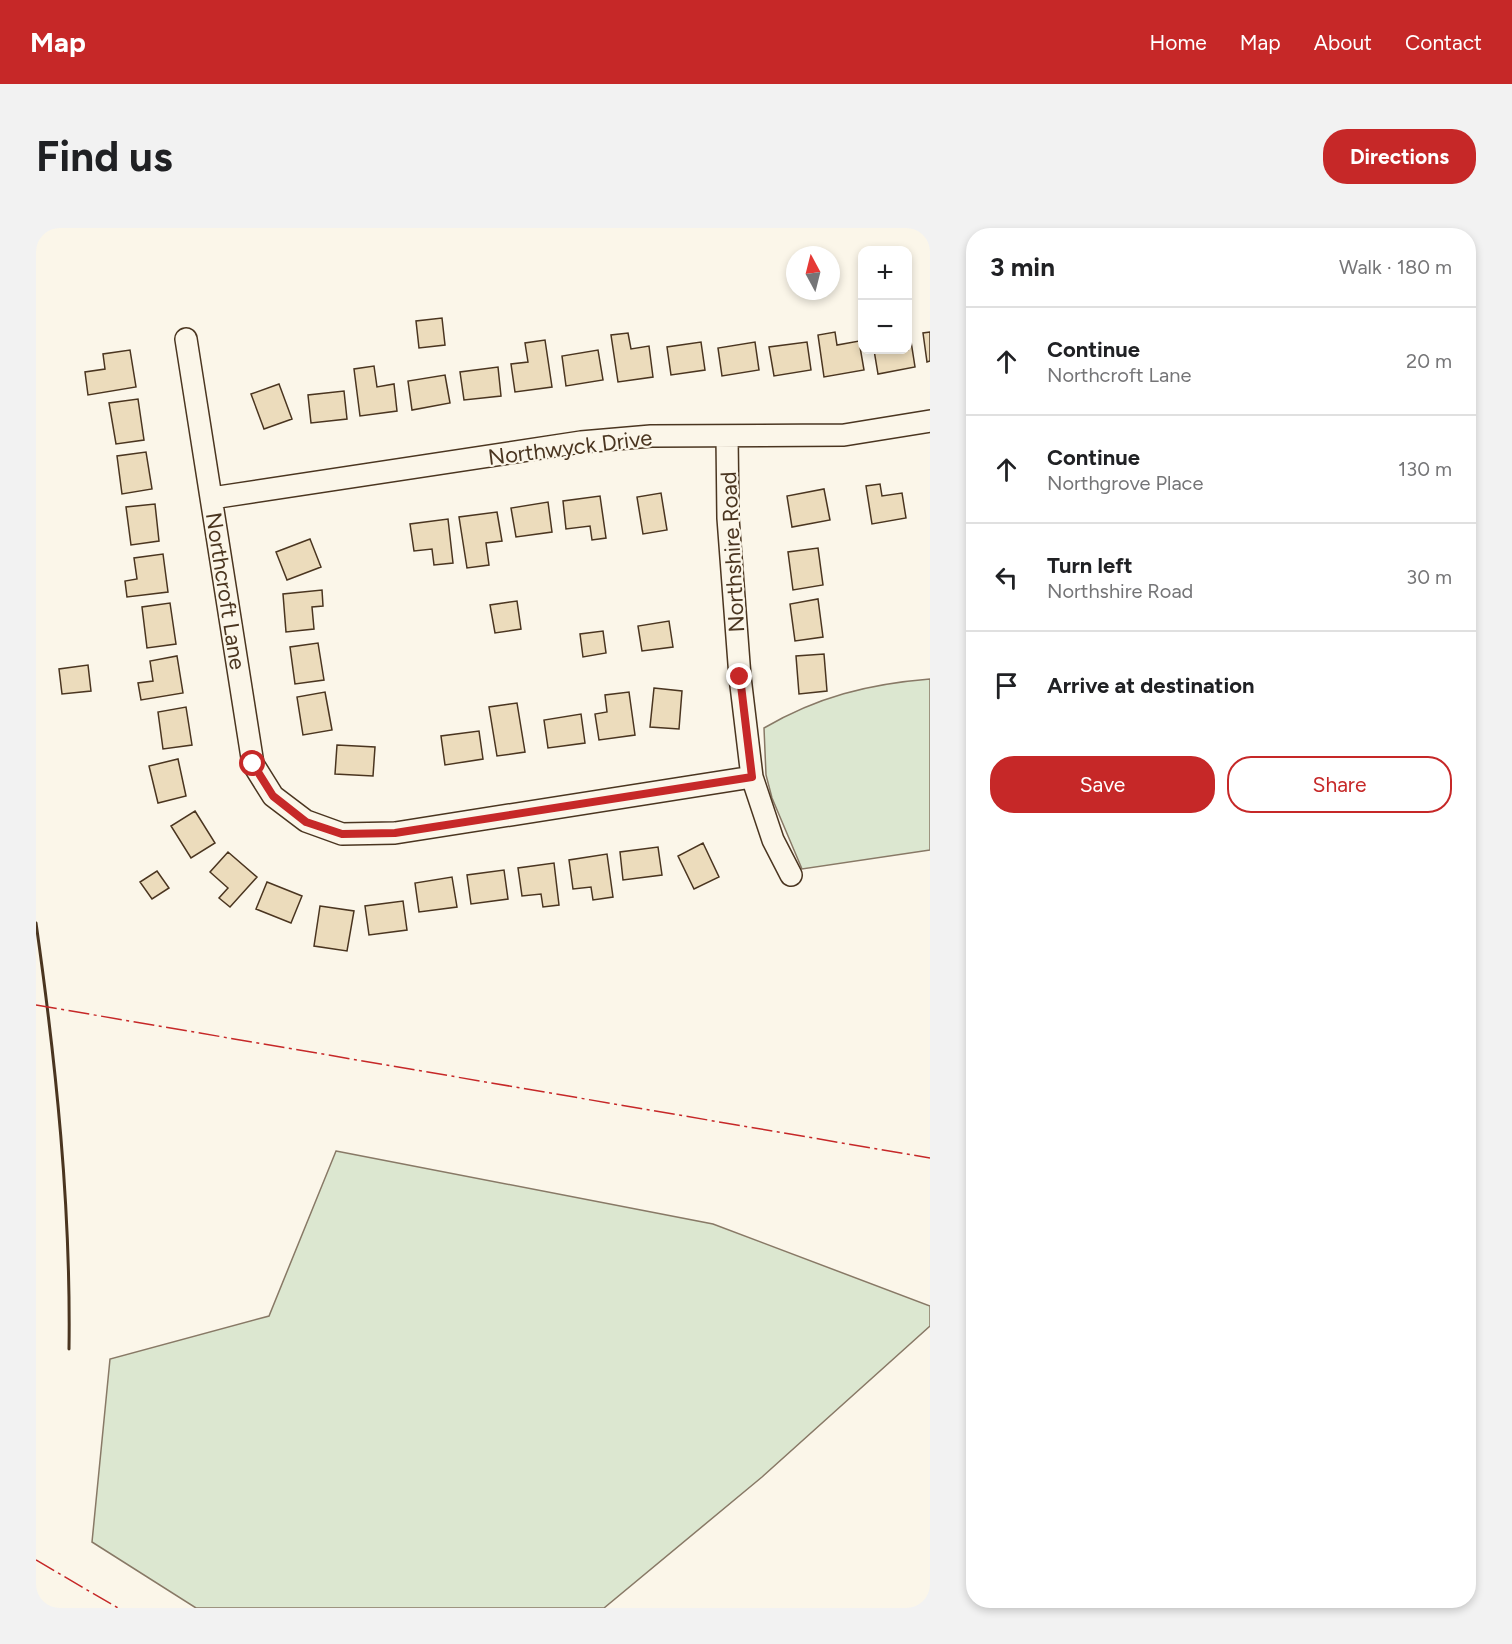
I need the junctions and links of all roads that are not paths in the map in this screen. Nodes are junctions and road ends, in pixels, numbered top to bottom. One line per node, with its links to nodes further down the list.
1 (186, 339): 4 (street, Northcroft Lane)
2 (930, 421): 3 (street, Northwyck Drive)
3 (727, 436): 4 (street, Northwyck Drive); 5 (street, Northshire Road)
4 (212, 498): 5 (street, Northcroft Lane)
5 (752, 777): 6 (street, Northshire Road)
6 (791, 875)

